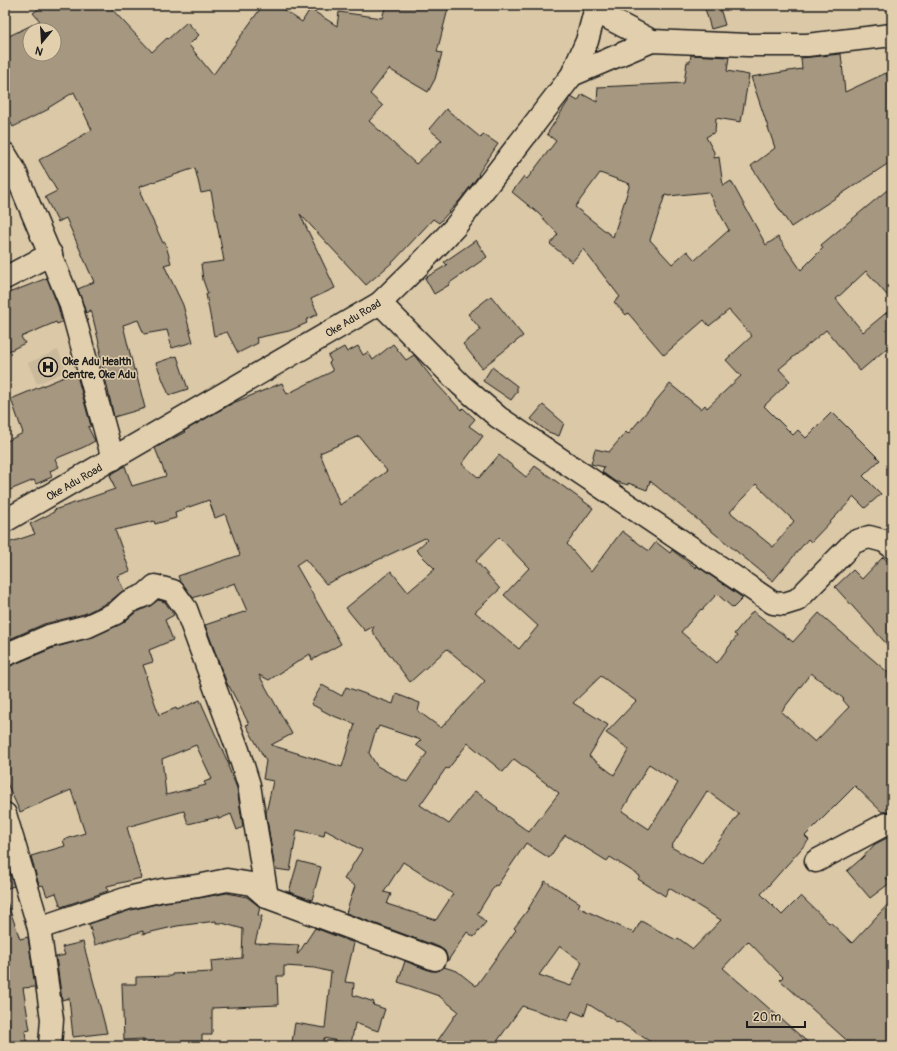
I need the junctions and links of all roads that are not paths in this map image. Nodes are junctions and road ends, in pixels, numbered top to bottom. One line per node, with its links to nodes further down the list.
1 (594, 8): 3 (street); 4 (street, Oke Adu Road)
2 (892, 35): 3 (street)
3 (652, 42): 4 (street)
4 (572, 75): 8 (street, Oke Adu Road)
5 (5, 154): 6 (street)
6 (51, 254): 7 (street); 9 (street)
7 (5, 278)
8 (380, 303): 9 (street, Oke Adu Road); 11 (street)
9 (113, 459): 10 (street, Oke Adu Road)
10 (5, 521)
11 (892, 547)
12 (5, 655): 16 (street)
13 (5, 814): 17 (street)
14 (892, 823): 15 (street)
15 (816, 861)
16 (267, 897): 17 (street); 18 (street)
17 (39, 928): 19 (street)
18 (435, 959)
19 (50, 1046)

